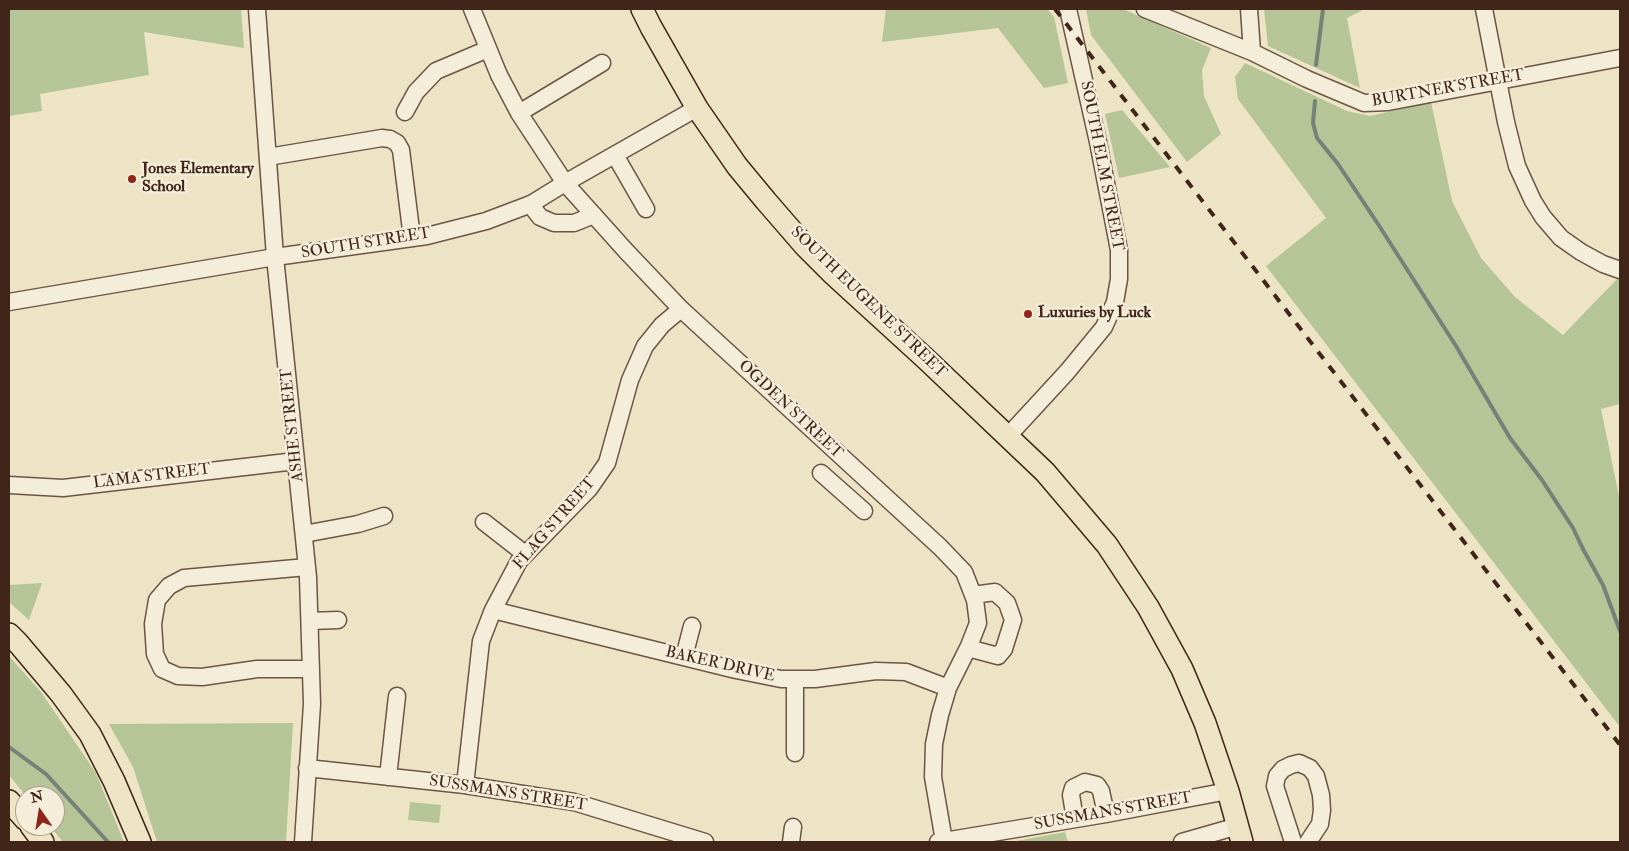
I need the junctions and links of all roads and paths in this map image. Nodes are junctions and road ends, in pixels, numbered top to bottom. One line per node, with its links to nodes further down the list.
1 (257, 9): 17 (street, ASHE STREET)
2 (472, 9): 8 (street, OGDEN STREET)
3 (642, 9): 13 (main road, SOUTH EUGENE STREET)
4 (1068, 9): 27 (street, SOUTH ELM STREET)
5 (1145, 9): 9 (street, BURTNER STREET)
6 (1249, 9): 9 (street)
7 (1484, 9): 12 (street)
8 (488, 49): 14 (street); 15 (street, OGDEN STREET)
9 (1252, 52): 12 (street, BURTNER STREET)
10 (1620, 58): 12 (street, BURTNER STREET)
11 (602, 63): 15 (street)
12 (1498, 80): 24 (street)
13 (697, 108): 16 (street, SOUTH STREET); 27 (main road, SOUTH EUGENE STREET)
14 (404, 112)
15 (519, 112): 18 (street, OGDEN STREET)
16 (615, 155): 18 (street, SOUTH STREET); 20 (street)
17 (268, 157): 22 (street); 23 (street, ASHE STREET)
18 (565, 182): 19 (street, SOUTH STREET); 21 (street, OGDEN STREET)
19 (530, 204): 21 (street); 22 (street, SOUTH STREET)
20 (646, 209)
21 (594, 215): 26 (street, OGDEN STREET)
22 (412, 238): 23 (street, SOUTH STREET)
23 (275, 257): 25 (street, SOUTH STREET); 28 (street, ASHE STREET)
24 (1620, 270)
25 (9, 302)
26 (681, 309): 29 (street, OGDEN STREET); 37 (street, FLAG STREET)
27 (1008, 436): 55 (main road, SOUTH EUGENE STREET)
28 (296, 460): 31 (street, LAMA STREET); 36 (street, ASHE STREET)
29 (853, 469): 32 (street); 39 (street, OGDEN STREET)
30 (821, 473): 32 (street)
31 (9, 485)
32 (837, 487): 33 (street)
33 (864, 512)
34 (384, 516): 36 (street)
35 (484, 522): 37 (street)
36 (304, 534): 38 (street, ASHE STREET)
37 (525, 554): 40 (street, FLAG STREET)
38 (307, 567): 42 (street, ASHE STREET); 47 (street)
39 (973, 595): 45 (street, OGDEN STREET); 45 (street)
40 (493, 610): 46 (street, BAKER DRIVE); 54 (street, FLAG STREET)
41 (338, 620): 42 (street)
42 (310, 621): 47 (street, ASHE STREET)
43 (692, 626): 46 (street)
44 (9, 634): 59 (main road)
45 (968, 648): 49 (street, OGDEN STREET)
46 (684, 657): 48 (street, BAKER DRIVE)
47 (311, 669): 52 (street, ASHE STREET)
48 (795, 679): 49 (street, BAKER DRIVE); 51 (street)
49 (948, 688): 62 (street, OGDEN STREET)
50 (397, 696): 53 (street)
51 (795, 753)
52 (307, 768): 53 (street, SUSSMANS STREET); 60 (street, ASHE STREET)
53 (388, 777): 54 (street, SUSSMANS STREET)
54 (465, 786): 61 (street, SUSSMANS STREET)
55 (1228, 791): 56 (street, SUSSMANS STREET); 58 (main road, SOUTH EUGENE STREET)
56 (1106, 814): 57 (street, SUSSMANS STREET); 57 (street)
57 (1075, 820): 62 (street, SUSSMANS STREET)
58 (1240, 834): 63 (street)
59 (140, 842)
60 (303, 842)
61 (705, 842)
62 (941, 842)
63 (1182, 842)
64 (1293, 842): 65 (street)
65 (1308, 842)

